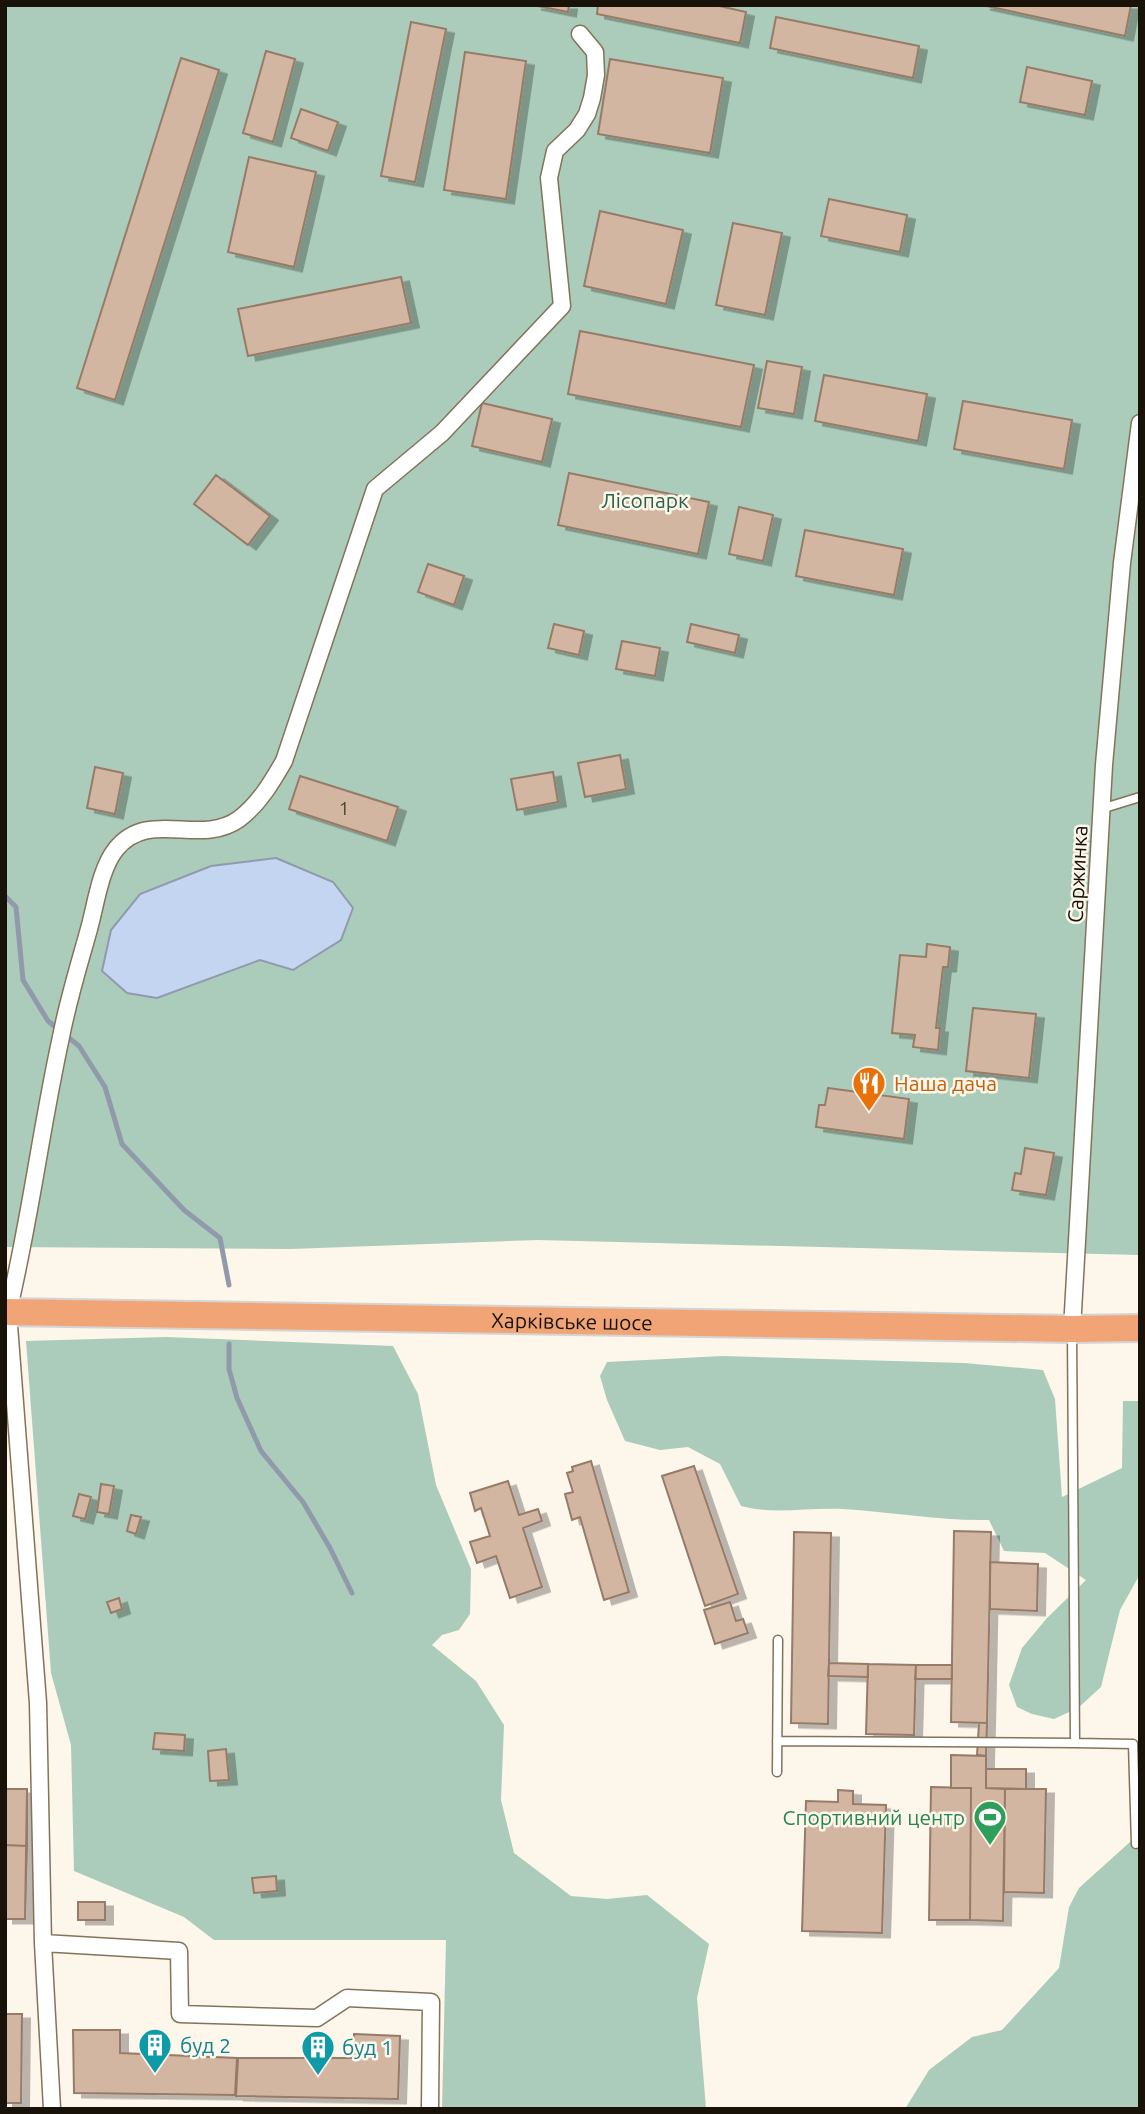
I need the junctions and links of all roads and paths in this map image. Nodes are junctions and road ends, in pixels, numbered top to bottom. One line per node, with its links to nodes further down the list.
1 (580, 34): 5 (street)
2 (1140, 424): 4 (street, Саржинка)
3 (1140, 797): 4 (lane)
4 (1101, 809): 7 (street, Саржинка)
5 (7, 1312): 7 (main road, Харківське шосе); 13 (street)
6 (1140, 1328): 7 (main road, Харківське шосе)
7 (1072, 1329): 10 (lane)
8 (778, 1640): 9 (lane)
9 (777, 1741): 10 (lane); 11 (lane)
10 (1075, 1743): 12 (lane)
11 (777, 1772)
12 (1136, 1843)
13 (43, 1943): 14 (street); 15 (street)
14 (52, 2109)
15 (430, 2109)

